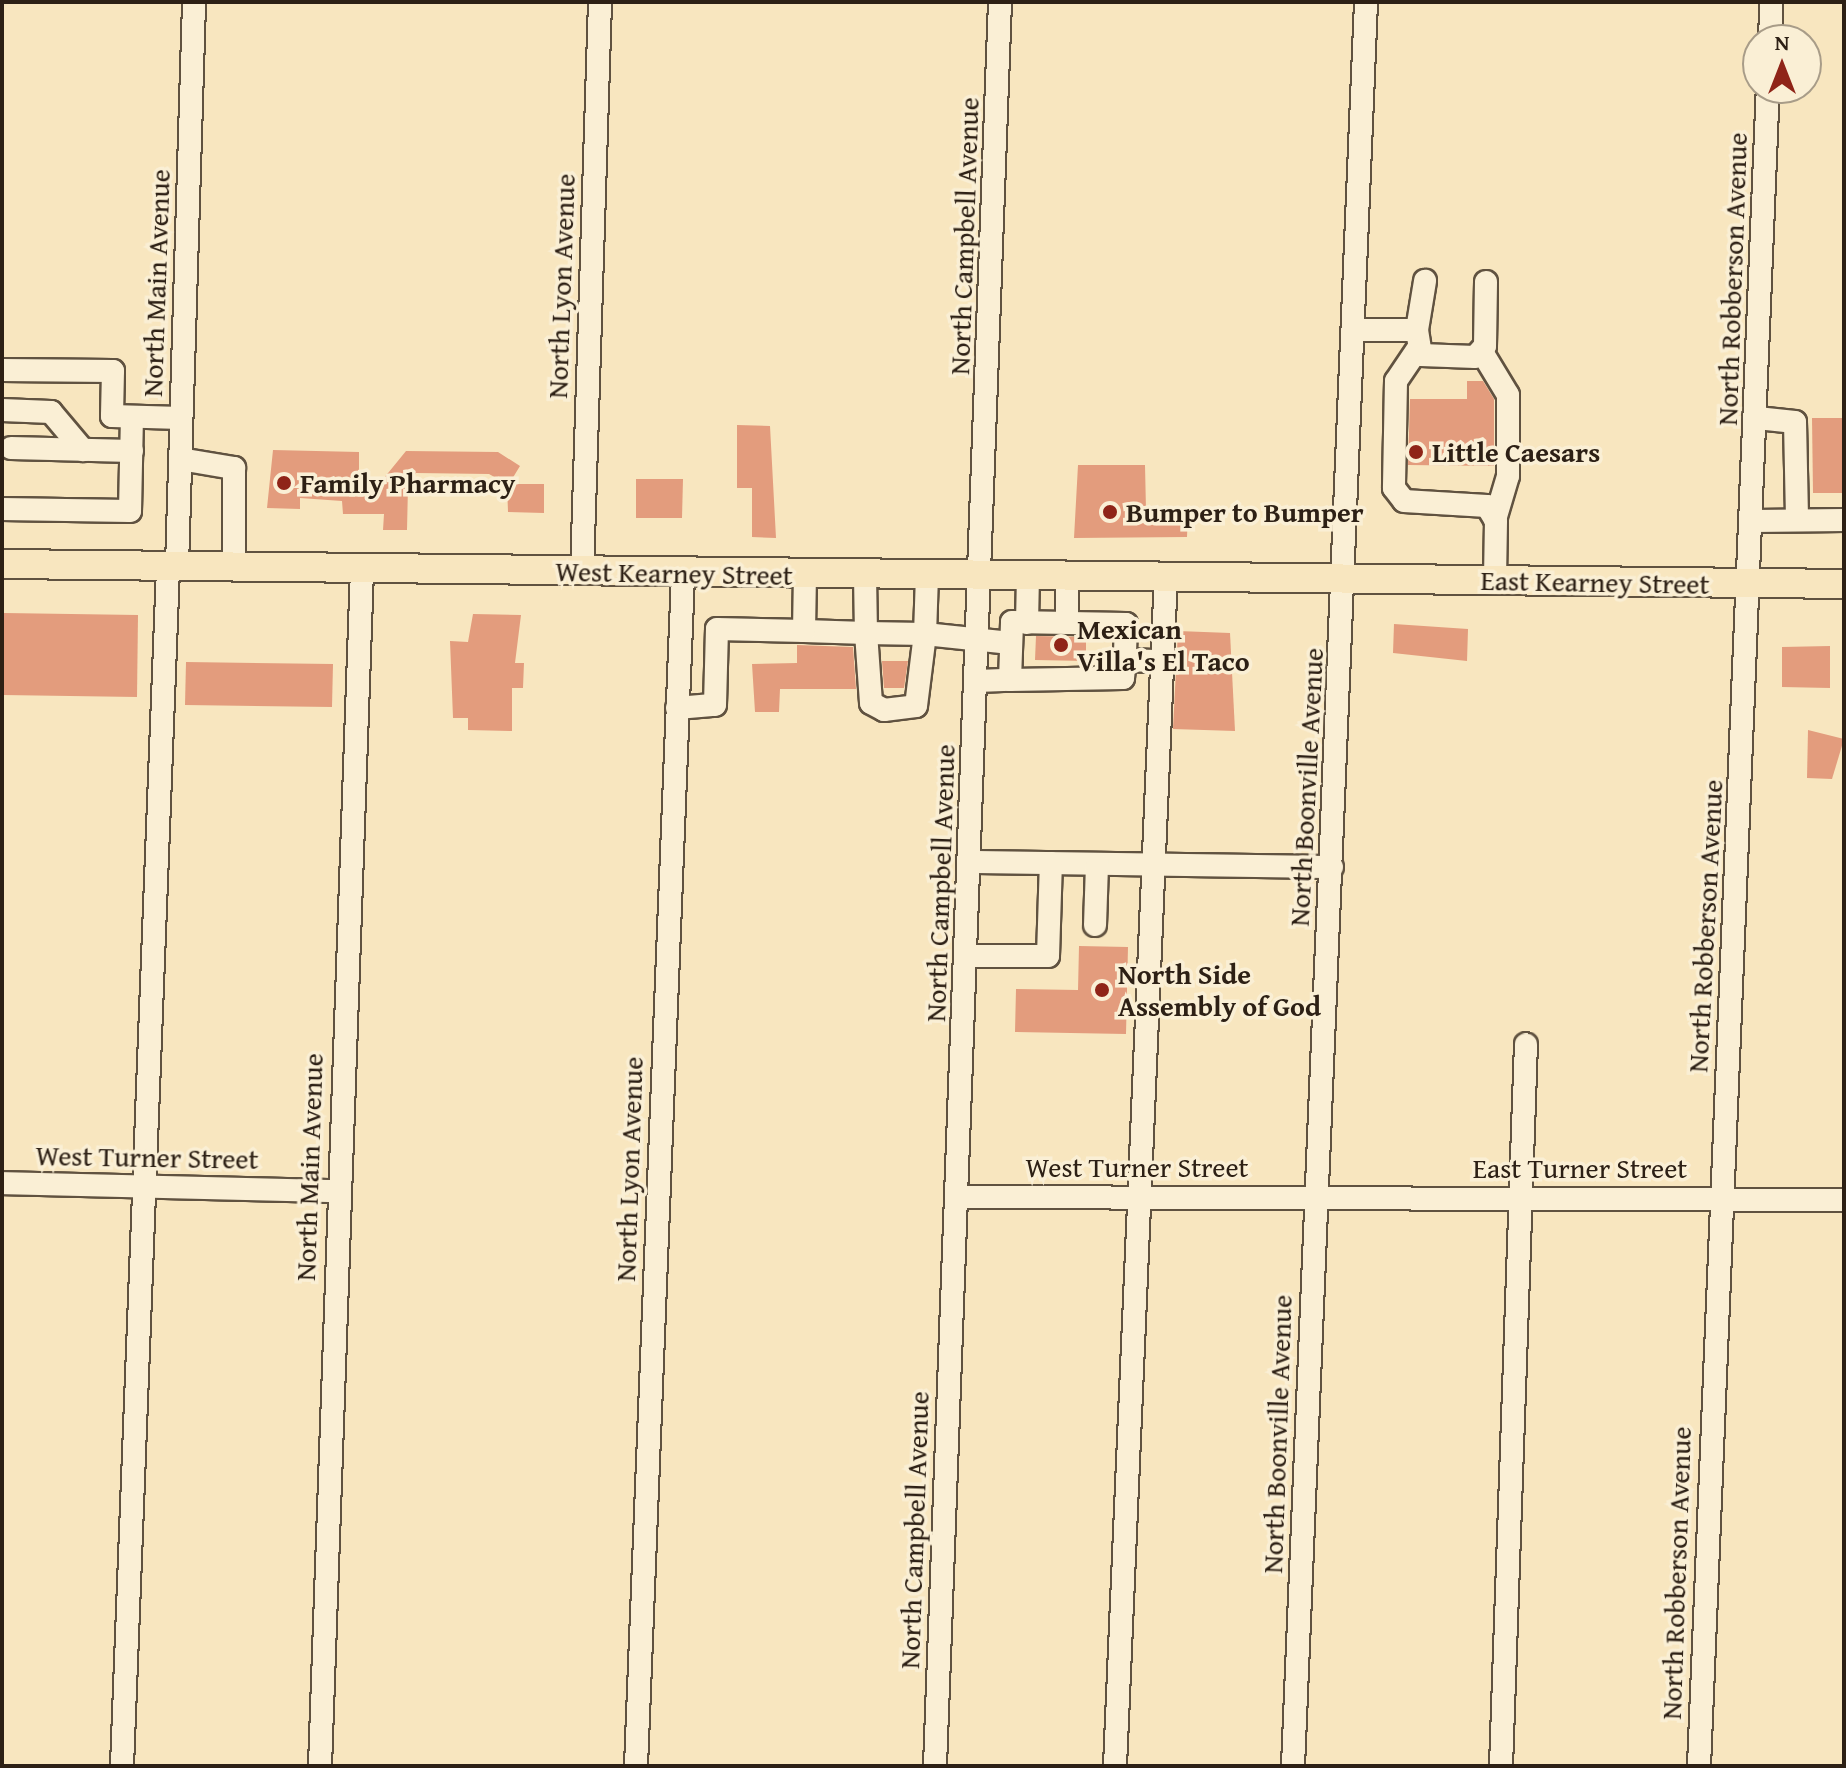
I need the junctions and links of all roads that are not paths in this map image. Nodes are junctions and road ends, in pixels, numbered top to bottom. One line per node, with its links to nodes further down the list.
1 (194, 2): 16 (street, North Main Avenue)
2 (600, 2): 31 (street, North Lyon Avenue)
3 (1000, 2): 36 (street, North Campbell Avenue)
4 (1366, 2): 10 (street, North Boonville Avenue)
5 (1771, 2): 6 (street)
6 (1770, 24)
7 (1767, 104): 17 (street, North Robberson Avenue)
8 (1425, 281): 11 (street)
9 (1486, 282): 12 (street)
10 (1354, 330): 11 (street); 40 (street, North Boonville Avenue)
11 (1417, 340): 12 (street); 23 (street)
12 (1482, 352): 23 (street)
13 (2, 370): 15 (street)
14 (2, 410): 19 (street)
15 (132, 417): 16 (street); 20 (street)
16 (181, 418): 21 (street, North Main Avenue)
17 (1757, 418): 24 (street); 26 (street, North Robberson Avenue)
18 (11, 448): 19 (street)
19 (83, 450): 20 (street)
20 (132, 451): 22 (street)
21 (180, 459): 28 (street, North Main Avenue); 29 (street)
22 (2, 509)
23 (1495, 520): 41 (street)
24 (1797, 520): 25 (street); 26 (street)
25 (1844, 520)
26 (1754, 521): 43 (street, North Robberson Avenue)
27 (2, 564): 28 (main road, West Kearney Street)
28 (173, 566): 29 (main road, West Kearney Street); 65 (street, North Main Avenue)
29 (234, 568): 30 (main road, West Kearney Street)
30 (362, 570): 31 (main road, West Kearney Street); 66 (street, North Main Avenue)
31 (582, 572): 32 (main road, West Kearney Street)
32 (683, 574): 33 (main road, West Kearney Street); 55 (street, North Lyon Avenue)
33 (805, 574): 34 (main road, West Kearney Street); 46 (street)
34 (865, 575): 35 (main road, West Kearney Street); 47 (street)
35 (927, 575): 36 (main road, West Kearney Street); 48 (street)
36 (984, 575): 37 (main road, West Kearney Street); 49 (street, North Campbell Avenue)
37 (1028, 576): 38 (main road, West Kearney Street); 44 (street)
38 (1067, 576): 39 (main road, West Kearney Street); 45 (street)
39 (1166, 576): 40 (main road, West Kearney Street); 52 (street)
40 (1345, 577): 41 (main road, East Kearney Street); 60 (street, North Boonville Avenue)
41 (1495, 580): 43 (main road, East Kearney Street)
42 (1844, 584): 43 (main road, East Kearney Street)
43 (1752, 585): 71 (street, North Robberson Avenue)
44 (1027, 623): 45 (street); 50 (street)
45 (1067, 623): 51 (street)
46 (804, 631): 47 (street); 55 (street)
47 (866, 633): 48 (street); 48 (street)
48 (925, 634): 49 (street)
49 (979, 638): 50 (street); 54 (street, North Campbell Avenue)
50 (1011, 643): 53 (street)
51 (1125, 660): 52 (street); 53 (street)
52 (1162, 661): 59 (street)
53 (1010, 680): 54 (street)
54 (977, 681): 56 (street, North Campbell Avenue)
55 (677, 708): 75 (street, North Lyon Avenue)
56 (970, 862): 57 (street); 62 (street, North Campbell Avenue)
57 (1051, 863): 58 (street); 62 (street)
58 (1097, 864): 59 (street); 61 (street)
59 (1152, 864): 60 (street); 67 (street)
60 (1332, 867): 68 (street, North Boonville Avenue)
61 (1095, 925)
62 (967, 956): 69 (street, North Campbell Avenue)
63 (1526, 1044): 70 (street)
64 (2, 1183): 65 (street, West Turner Street)
65 (145, 1187): 66 (street, West Turner Street); 73 (street, North Main Avenue)
66 (338, 1191): 74 (street, North Main Avenue)
67 (1135, 1196): 68 (street, West Turner Street); 69 (street, West Turner Street); 77 (street)
68 (1316, 1196): 70 (street, East Turner Street); 78 (street, North Boonville Avenue)
69 (958, 1197): 76 (street, North Campbell Avenue)
70 (1522, 1198): 71 (street, East Turner Street); 79 (street)
71 (1721, 1199): 72 (street, East Turner Street); 80 (street, North Robberson Avenue)
72 (1844, 1200)
73 (122, 1766)
74 (320, 1766)
75 (636, 1766)
76 (935, 1766)
77 (1115, 1766)
78 (1293, 1766)
79 (1501, 1766)
80 (1699, 1766)

